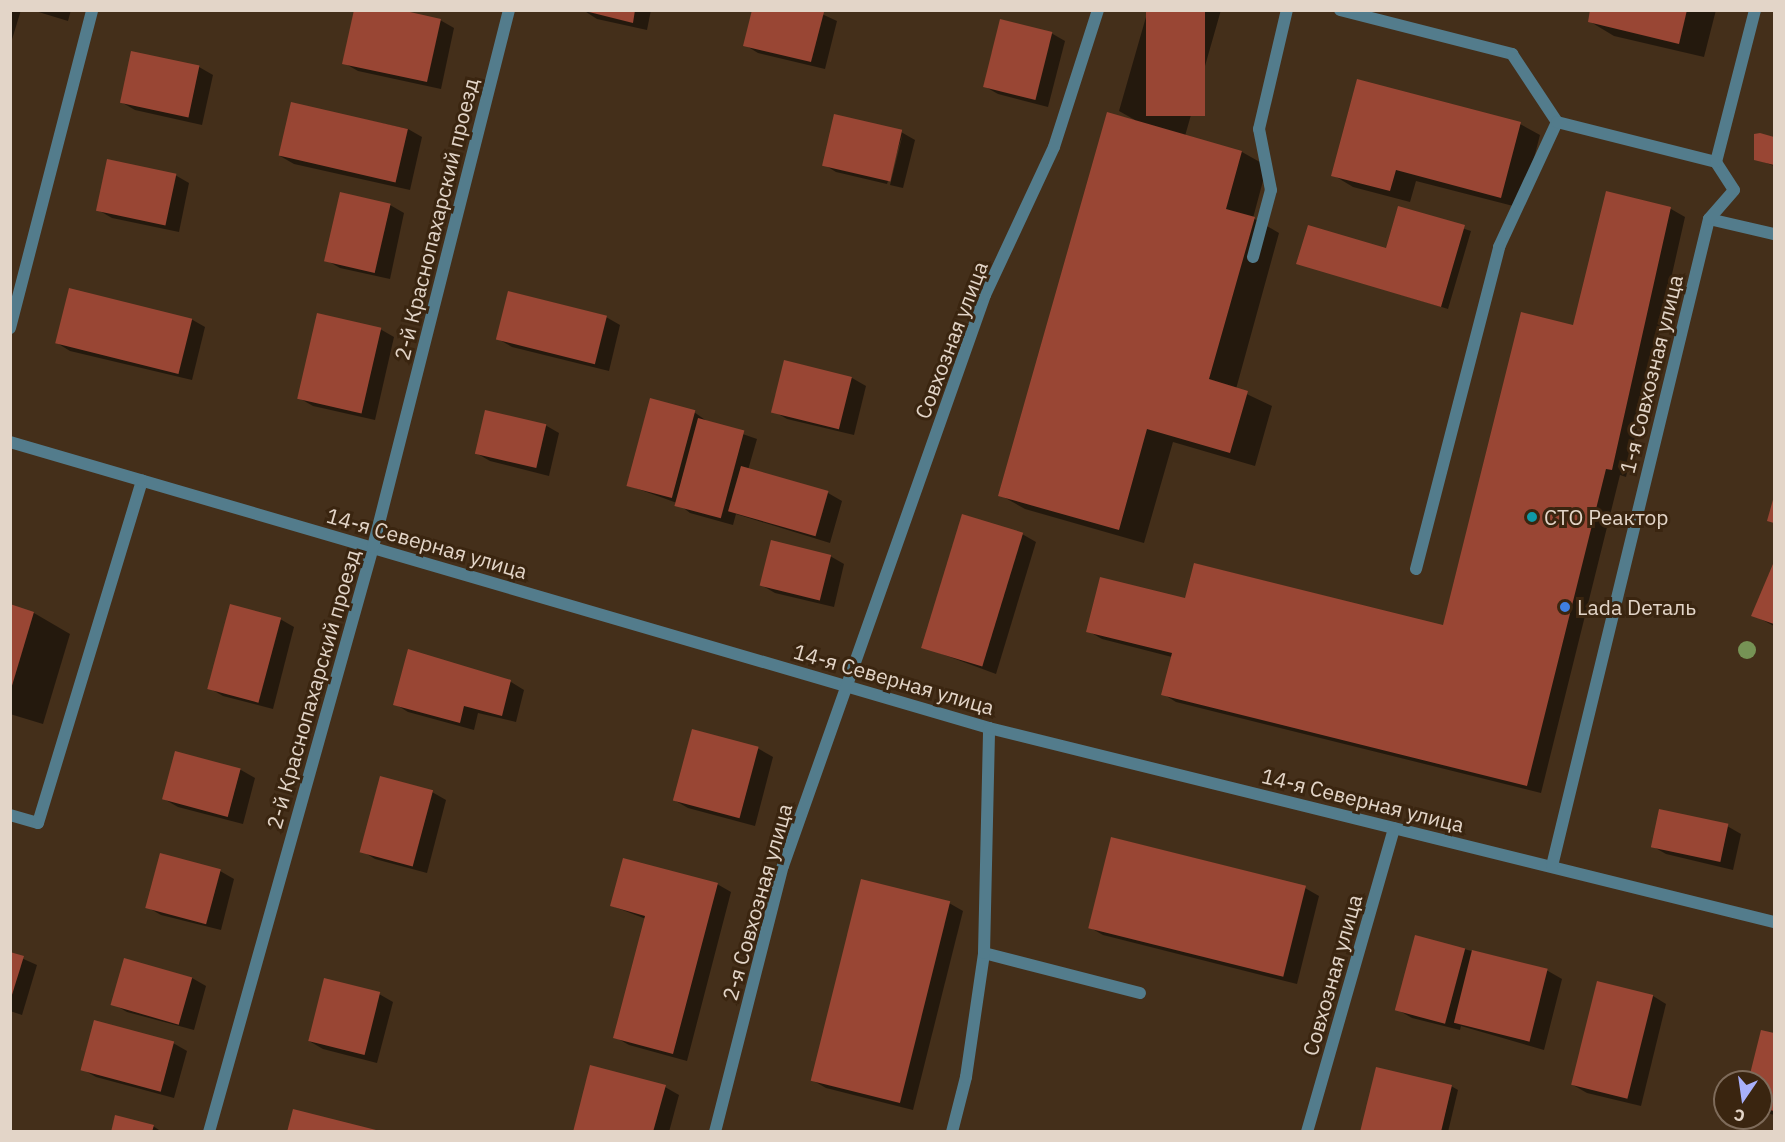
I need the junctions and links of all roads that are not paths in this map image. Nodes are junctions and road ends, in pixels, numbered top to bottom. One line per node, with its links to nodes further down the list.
1 (92, 10): 12 (street)
2 (509, 10): 15 (street, 2-й Краснопахарский проезд)
3 (1098, 10): 17 (street, Совхозная улица)
4 (1287, 10): 11 (street)
5 (1340, 10): 7 (street)
6 (1755, 10): 8 (street)
7 (1557, 122): 8 (street); 16 (street)
8 (1716, 162): 9 (street, 1-я Совхозная улица)
9 (1709, 219): 10 (street); 21 (street, 1-я Совхозная улица)
10 (1774, 234)
11 (1253, 257)
12 (10, 328)
13 (10, 442): 14 (street, 14-я Северная улица)
14 (142, 480): 15 (street, 14-я Северная улица); 19 (street)
15 (373, 547): 17 (street, 14-я Северная улица); 25 (street, 2-й Краснопахарский проезд)
16 (1416, 569)
17 (847, 686): 18 (street, 14-я Северная улица); 26 (street, 2-я Совхозная улица)
18 (989, 728): 20 (street, 14-я Северная улица); 23 (street)
19 (10, 815)
20 (1394, 828): 21 (street, 14-я Северная улица); 28 (street, Совхозная улица)
21 (1552, 866): 22 (street, 14-я Северная улица)
22 (1774, 922)
23 (984, 953): 24 (street); 27 (street)
24 (1140, 993)
25 (210, 1131)
26 (715, 1131)
27 (952, 1131)
28 (1307, 1131)

